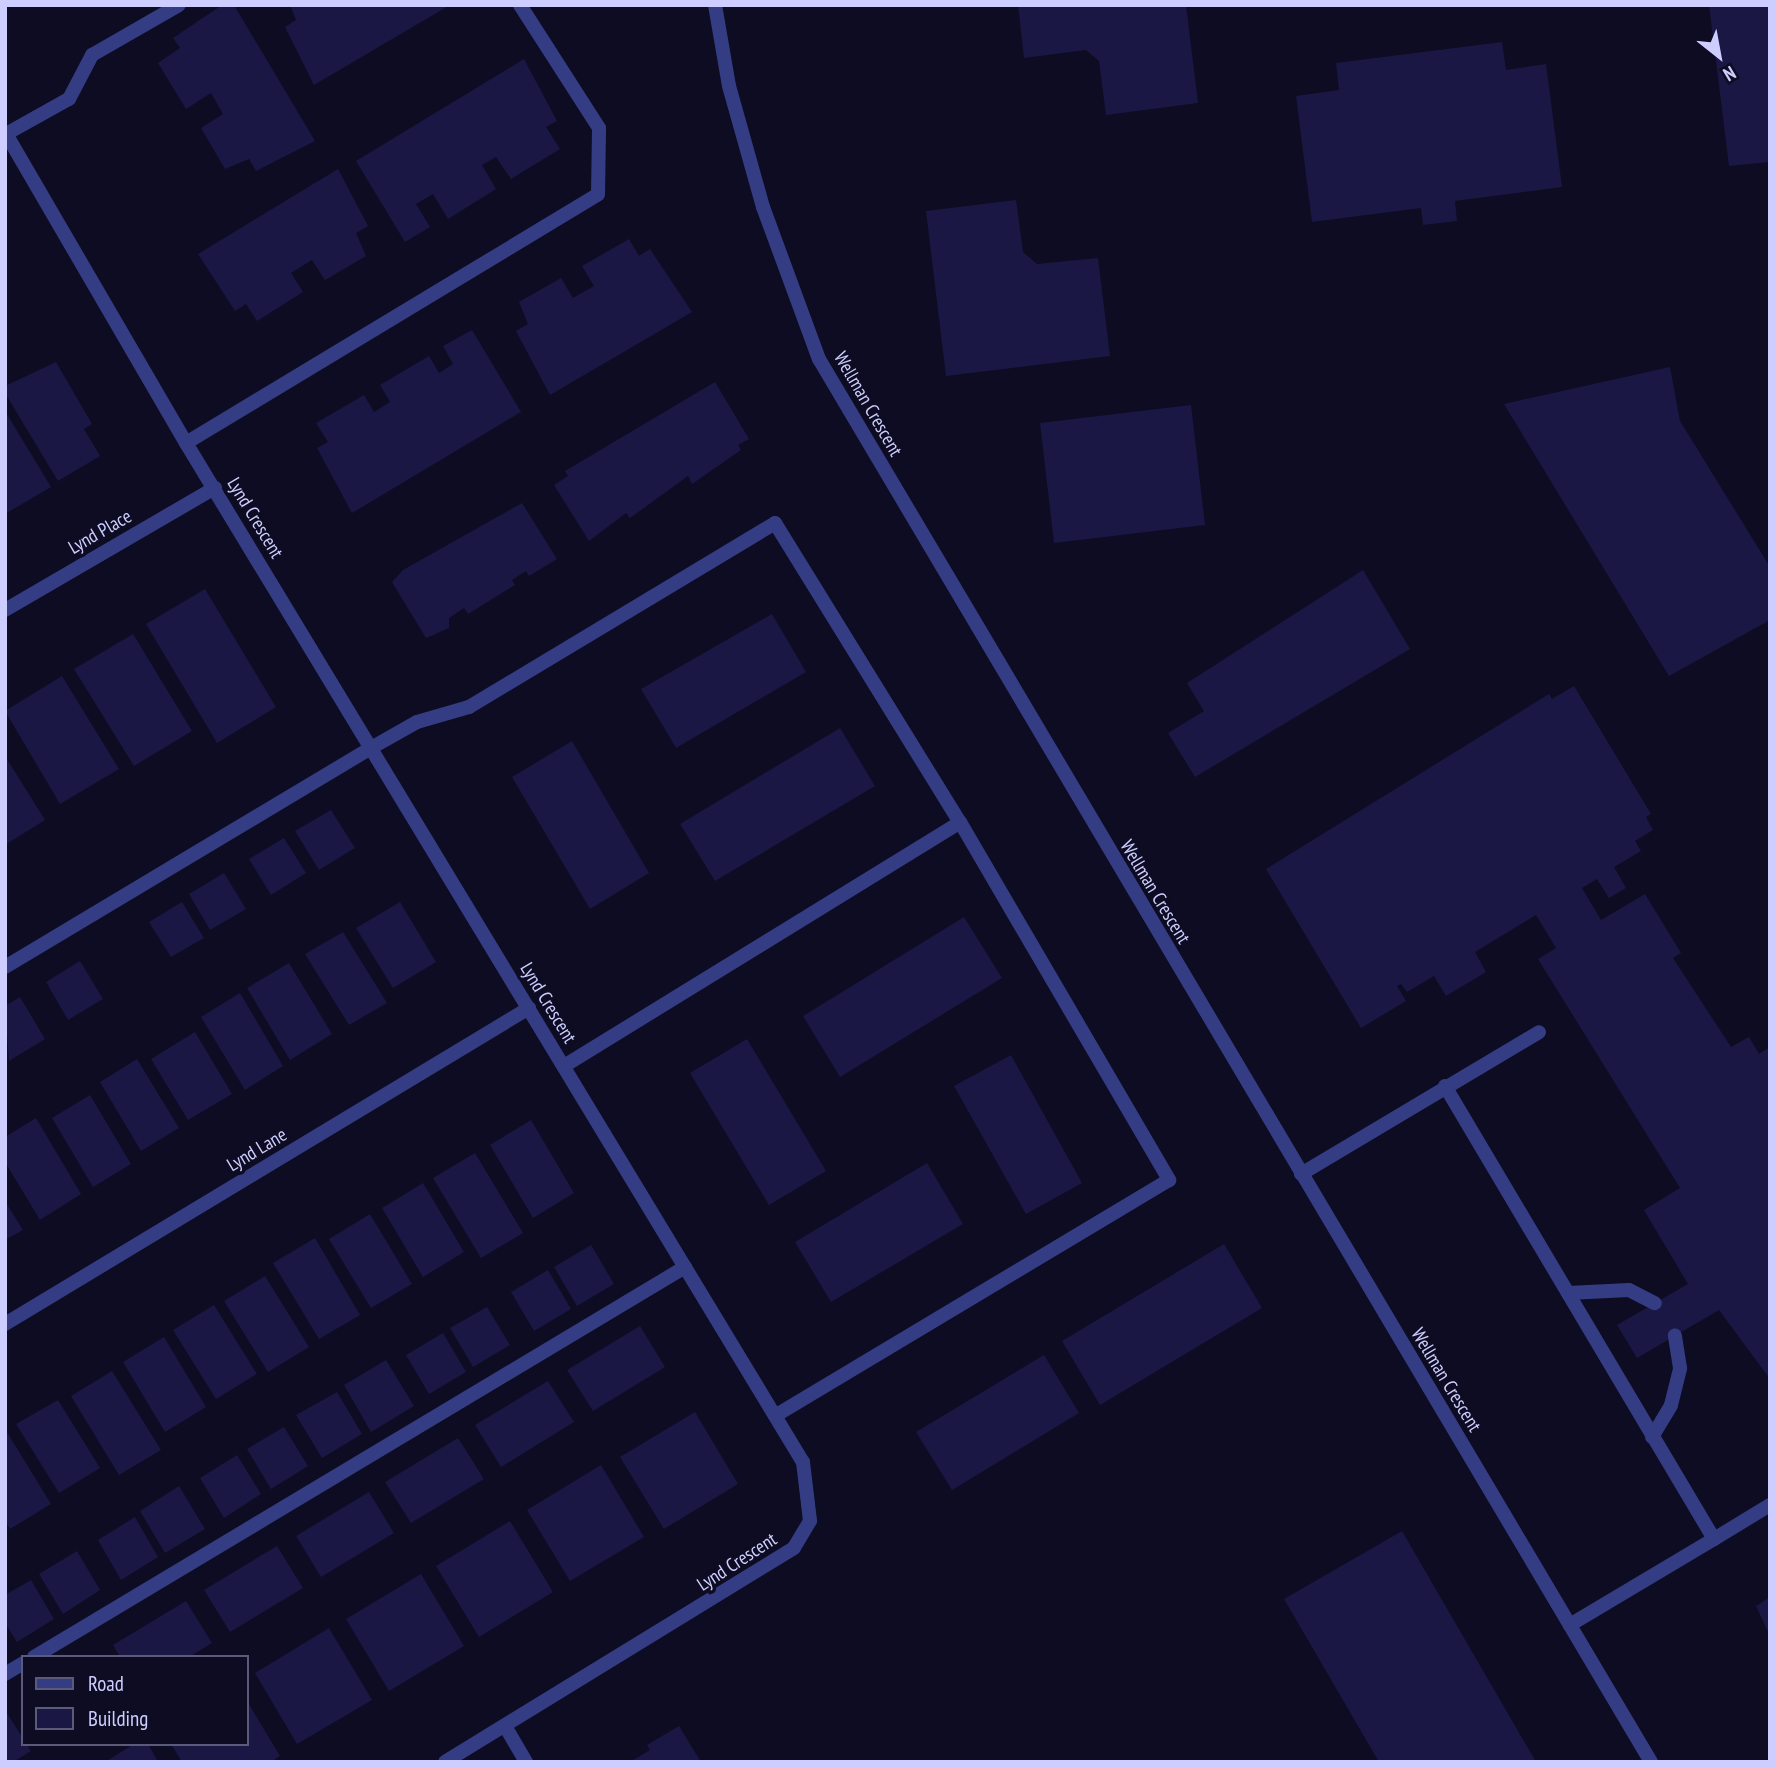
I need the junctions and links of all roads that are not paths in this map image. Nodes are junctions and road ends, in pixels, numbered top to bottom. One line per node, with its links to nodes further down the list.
1 (179, 5): 4 (street)
2 (520, 5): 5 (street)
3 (715, 5): 15 (street, Wellman Crescent)
4 (6, 133): 5 (street, Lynd Crescent)
5 (186, 443): 6 (street, Lynd Crescent)
6 (215, 488): 7 (street, Lynd Place); 8 (street, Lynd Crescent)
7 (5, 610)
8 (371, 748): 9 (street); 10 (street); 11 (street, Lynd Crescent)
9 (960, 822): 13 (street); 21 (street)
10 (5, 967)
11 (529, 1008): 13 (street, Lynd Crescent); 19 (street, Lynd Lane)
12 (1539, 1032): 14 (street)
13 (564, 1066): 16 (street, Lynd Crescent)
14 (1445, 1086): 15 (street); 17 (street)
15 (1301, 1174): 25 (street, Wellman Crescent)
16 (685, 1268): 21 (street, Lynd Crescent); 26 (street)
17 (1568, 1293): 18 (street); 22 (street)
18 (1655, 1303)
19 (5, 1324)
20 (1675, 1335): 22 (street)
21 (775, 1416): 29 (street, Lynd Crescent)
22 (1652, 1437): 24 (street)
23 (1770, 1505): 24 (street)
24 (1714, 1539): 25 (street)
25 (1570, 1625): 32 (street, Wellman Crescent)
26 (37, 1655)
27 (21, 1664): 28 (street)
28 (5, 1674)
29 (505, 1726): 30 (street, Lynd Crescent); 31 (street)
30 (445, 1762)
31 (526, 1762)
32 (1651, 1762)

